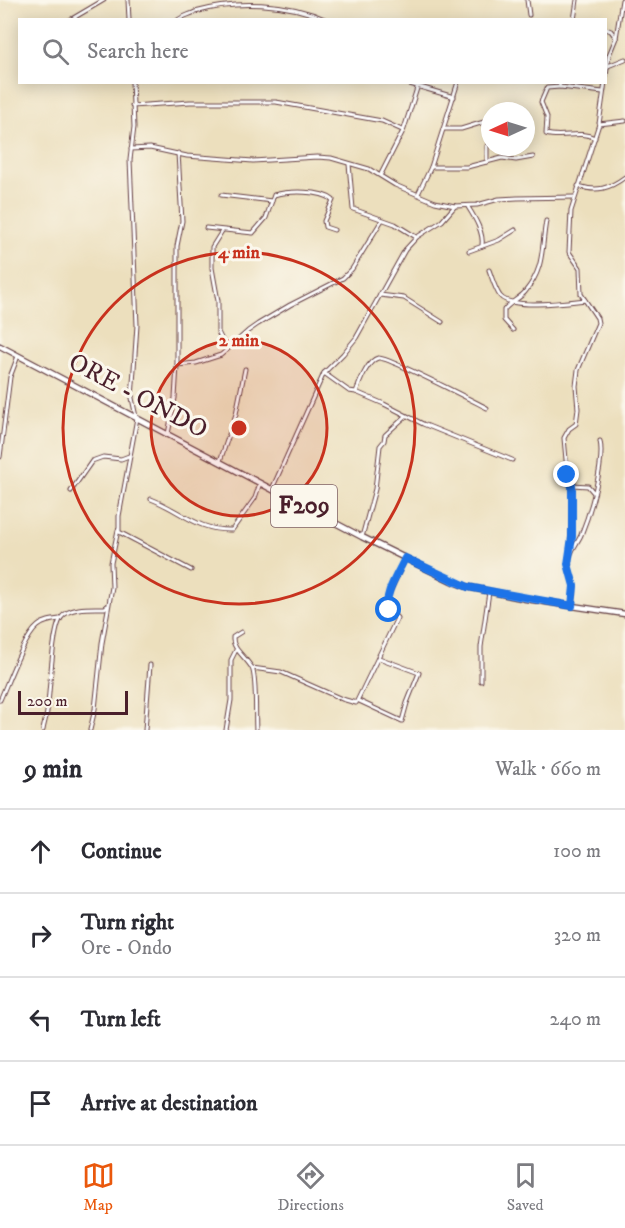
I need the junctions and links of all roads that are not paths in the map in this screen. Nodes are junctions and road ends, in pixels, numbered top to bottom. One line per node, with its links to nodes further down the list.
1 (104, 0): 7 (street)
2 (128, 0): 8 (street)
3 (527, 0): 6 (street)
4 (577, 0): 11 (street)
5 (622, 0): 13 (street)
6 (529, 15)
7 (73, 18)
8 (129, 18)
9 (183, 18): 10 (street)
10 (323, 18)
11 (574, 18)
12 (607, 29): 13 (street)
13 (616, 38): 15 (street)
14 (625, 59): 15 (street)
15 (607, 68)
16 (132, 84): 25 (street)
17 (410, 84): 22 (street)
18 (419, 84): 22 (street)
19 (457, 84): 24 (street)
20 (605, 84): 23 (street)
21 (559, 85): 23 (street); 31 (street)
22 (418, 87): 24 (street); 30 (street)
23 (603, 92): 28 (street)
24 (454, 97): 29 (street)
25 (132, 105): 30 (street); 32 (street)
26 (625, 121): 28 (street)
27 (481, 122): 29 (street)
28 (599, 124): 31 (street)
29 (443, 129): 38 (street)
30 (402, 130): 39 (street)
31 (595, 138): 41 (street)
32 (131, 149): 33 (street); 72 (street)
33 (178, 153): 37 (street); 66 (street)
34 (487, 156): 36 (street)
35 (533, 157): 36 (street)
36 (487, 162): 38 (street)
37 (349, 164): 39 (street); 48 (street)
38 (431, 167): 42 (street)
39 (381, 175): 42 (street)
40 (625, 177): 41 (street)
41 (578, 186): 44 (street)
42 (418, 194): 46 (street)
43 (220, 195): 45 (street)
44 (574, 197): 47 (street); 59 (street)
45 (272, 201): 51 (street); 53 (street)
46 (455, 206): 47 (street); 54 (street)
47 (468, 206): 55 (street)
48 (382, 220): 54 (street); 64 (street)
49 (546, 221): 60 (street)
50 (206, 228): 53 (street)
51 (334, 230)
52 (515, 230): 55 (street)
53 (222, 231): 64 (street)
54 (417, 237): 58 (street)
55 (482, 246): 56 (street)
56 (469, 251)
57 (489, 270): 60 (street)
58 (380, 295): 61 (street); 68 (street)
59 (585, 300): 60 (street); 80 (street)
60 (513, 302): 62 (street)
61 (442, 322)
62 (513, 330)
63 (0, 346): 65 (main road, ORE - ONDO / F209)
64 (227, 350): 66 (street)
65 (19, 355): 72 (main road, ORE - ONDO / F209); 76 (street)
66 (177, 365): 73 (street)
67 (245, 369): 78 (street)
68 (324, 373): 69 (street); 81 (street)
69 (356, 392): 70 (street); 71 (street)
70 (487, 408)
71 (406, 416): 77 (street); 86 (street)
72 (136, 418): 73 (main road, ORE - ONDO / F209); 75 (street)
73 (168, 434): 78 (main road, ORE - ONDO / F209)
74 (600, 441): 83 (street)
75 (130, 454): 82 (street); 85 (street)
76 (0, 457)
77 (512, 460)
78 (220, 462): 79 (main road, ORE - ONDO / F209)
79 (260, 483): 81 (main road, ORE - ONDO / F209); 84 (street)
80 (572, 485): 83 (street); 87 (street)
81 (272, 489): 86 (main road, ORE - ONDO / F209)
82 (71, 492)
83 (594, 493): 87 (street)
84 (151, 499)
85 (118, 530): 89 (street); 91 (street)
86 (362, 537): 88 (main road, ORE - ONDO / F209)
87 (571, 552): 92 (street)
88 (405, 558): 90 (main road, ORE - ONDO / F209); 97 (street)
89 (191, 570)
90 (489, 592): 92 (main road, ORE - ONDO / F209); 100 (street)
91 (109, 604): 94 (street); 104 (street)
92 (572, 606): 93 (main road, ORE - ONDO / F209)
93 (625, 614)
94 (60, 619): 101 (street); 103 (street)
95 (242, 632): 96 (street)
96 (236, 650): 99 (street); 106 (street)
97 (379, 658): 102 (street); 102 (street)
98 (150, 665): 105 (street)
99 (252, 668): 102 (street); 107 (street)
100 (481, 681)
101 (0, 699)
102 (358, 700)
103 (43, 730)
104 (90, 730)
105 (145, 730)
106 (226, 730)
107 (256, 730)

